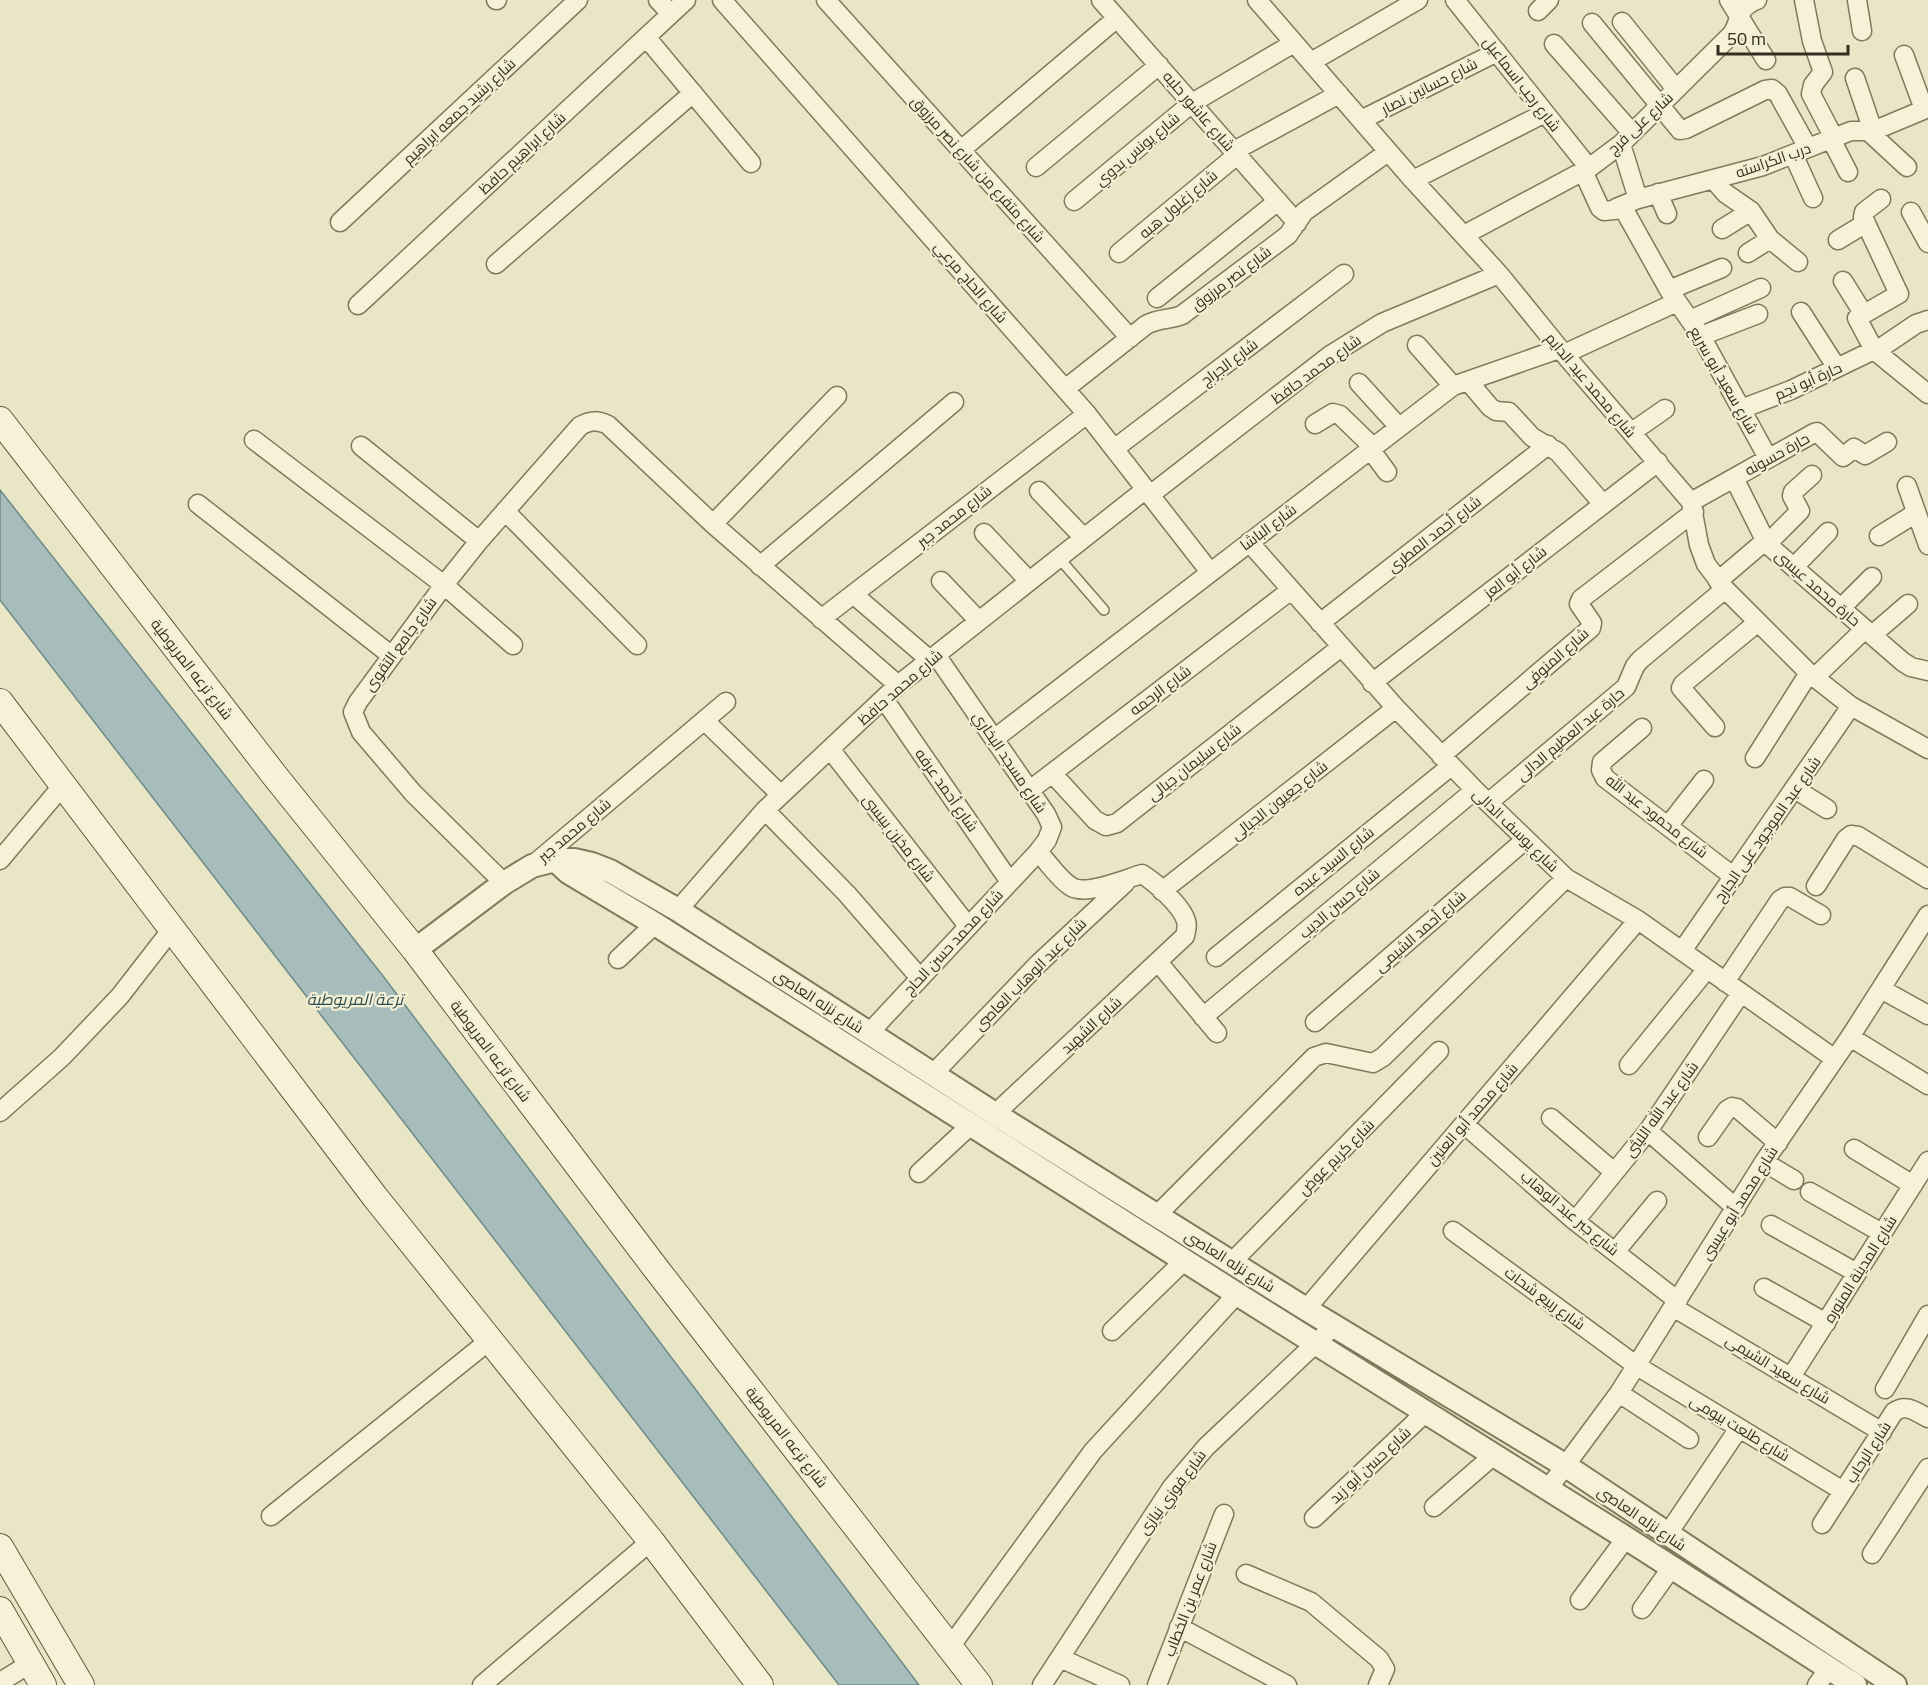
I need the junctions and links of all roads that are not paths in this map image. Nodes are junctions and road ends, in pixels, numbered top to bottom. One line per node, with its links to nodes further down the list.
1 (578, 0): 61 (street, شارع رشيد جمعه ابراهيم)
2 (658, 0): 14 (street)
3 (686, 0): 14 (street, شارع ابراهيم حافظ)
4 (722, 0): 94 (street, شارع الحاج مرعي)
5 (826, 0): 40 (street, شارع متفرع من شارع نصر مرزوق)
6 (1101, 0): 16 (street, شارع عاشور حلبه)
7 (1419, 0): 26 (street)
8 (1455, 0): 23 (street, شارع رجب اسماعيل)
9 (1730, 0): 15 (street)
10 (1756, 0): 15 (street, شارع على فرج)
11 (1804, 0): 39 (street)
12 (1857, 0): 19 (street)
13 (1260, 1): 21 (street, شارع محمد عبد الدايم)
14 (671, 14): 20 (street, شارع ابراهيم حافظ)
15 (1739, 16): 25 (street); 29 (street, شارع على فرج)
16 (1117, 18): 27 (street, شارع عاشور حلبه); 40 (street)
17 (1622, 22): 29 (street)
18 (1592, 23): 33 (street)
19 (1862, 31)
20 (646, 37): 30 (street); 80 (street, شارع ابراهيم حافظ)
21 (1294, 43): 26 (street, شارع محمد عبد الدايم); 32 (street, شارع يونس بدوي)
22 (1554, 44): 38 (street)
23 (1497, 52): 35 (street, شارع رجب اسماعيل); 36 (street, شارع حسانين نصار)
24 (1904, 55): 34 (street)
25 (1766, 60)
26 (1311, 62): 31 (street, شارع محمد عبد الدايم)
27 (1159, 65): 32 (street, شارع عاشور حلبه); 45 (street)
28 (1855, 78): 37 (street)
29 (1676, 89): 33 (street, شارع على فرج)
30 (693, 93): 44 (street); 72 (street)
31 (1339, 94): 36 (street, شارع محمد عبد الدايم); 43 (street, شارع زغلول هبه)
32 (1192, 103): 43 (street, شارع عاشور حلبه); 55 (street, شارع يونس بدوي)
33 (1659, 106): 38 (street, شارع على فرج); 41 (street)
34 (1926, 109): 37 (street, درب الكراسته)
35 (1545, 112): 47 (street, شارع رجب اسماعيل); 50 (street)
36 (1361, 120): 42 (street, شارع محمد عبد الدايم)
37 (1870, 131): 39 (street, درب الكراسته); 46 (street)
38 (1626, 138): 47 (street, شارع على فرج); 52 (street)
39 (1833, 139): 41 (street, درب الكراسته); 48 (street)
40 (961, 150): 87 (street, شارع متفرع من شارع نصر مرزوق)
41 (1800, 151): 49 (street, درب الكراسته); 53 (street)
42 (1388, 152): 50 (street, شارع محمد عبد الدايم); 62 (street, شارع نصر مرزوق)
43 (1236, 153): 56 (street, شارع عاشور حلبه); 69 (street, شارع زغلول هبه)
44 (751, 163)
45 (1036, 167)
46 (1907, 167)
47 (1586, 169): 57 (street, شارع رجب اسماعيل); 65 (street, شارع على فرج)
48 (1848, 172)
49 (1713, 179): 51 (street, درب الكراسته); 58 (street)
50 (1413, 180): 65 (street, شارع محمد عبد الدايم)
51 (1658, 193): 52 (street, درب الكراسته); 60 (street)
52 (1638, 198): 57 (street, درب الكراسته)
53 (1814, 198)
54 (1881, 199): 63 (street)
55 (1074, 201)
56 (1278, 201): 62 (street, شارع عاشور حلبه); 79 (street)
57 (1616, 208): 78 (street, شارع سعيد أبو سريع)
58 (1751, 211): 64 (street); 66 (street)
59 (1911, 212): 68 (street)
60 (1667, 214)
61 (340, 222)
62 (1297, 223): 87 (street, شارع نصر مرزوق)
63 (1866, 223): 67 (street); 83 (street)
64 (1722, 229)
65 (1464, 235): 75 (street, شارع محمد عبد الدايم)
66 (1770, 239): 70 (street); 71 (street)
67 (1838, 240)
68 (1928, 243)
69 (1119, 253)
70 (1748, 253)
71 (1798, 262)
72 (496, 264)
73 (1722, 268): 78 (street, شارع الباشا)
74 (1344, 274): 110 (street, شارع الجراج)
75 (1499, 274): 89 (street, شارع محمد عبد الدايم); 118 (street, شارع محمد حافظ)
76 (1843, 280): 83 (street)
77 (1761, 288): 84 (street)
78 (1673, 296): 84 (street, شارع سعيد أبو سريع); 89 (street, شارع الباشا)
79 (1157, 297)
80 (358, 305)
81 (1801, 312): 91 (street)
82 (1758, 314): 86 (street)
83 (1863, 314): 90 (street)
84 (1690, 320): 86 (street, شارع سعيد أبو سريع)
85 (1928, 320): 90 (street, حارة أبو نجم)
86 (1701, 336): 99 (street, شارع سعيد أبو سريع)
87 (1130, 338): 94 (street, شارع نصر مرزوق)
88 (1417, 345): 93 (street)
89 (1562, 351): 93 (street, شارع الباشا); 104 (street, شارع محمد عبد الدايم)
90 (1875, 351): 91 (street, حارة أبو نجم); 95 (street)
91 (1837, 368): 99 (street, حارة أبو نجم)
92 (1359, 383): 103 (street)
93 (1461, 384): 103 (street, شارع الباشا); 107 (street)
94 (1065, 389): 100 (street, شارع الحاج مرعي)
95 (1928, 394)
96 (837, 396): 124 (street)
97 (954, 402): 134 (street)
98 (1665, 409): 104 (street)
99 (1741, 409): 111 (street, شارع سعيد أبو سريع)
100 (1087, 414): 110 (street, شارع الحاج مرعي); 143 (street, شارع محمد جبر)
101 (0, 420): 204 (main road, شارع ترعه المريوطية)
102 (1316, 424): 109 (street)
103 (1399, 428): 109 (street, شارع الباشا)
104 (1632, 432): 112 (street, شارع محمد عبد الدايم)
105 (254, 440): 140 (street)
106 (1887, 442): 111 (street, حارة حسونه)
107 (1548, 445): 120 (street); 150 (street, شارع أحمد المطرى)
108 (361, 446): 129 (street)
109 (1371, 448): 113 (street); 130 (street, شارع الباشا)
110 (1114, 449): 118 (street, شارع الحاج مرعي)
111 (1768, 459): 115 (street, حارة حسونه)
112 (1658, 462): 120 (street, شارع أبو العز); 121 (street, شارع محمد عبد الدايم)
113 (1387, 472)
114 (1812, 475): 131 (street, حارة عبد العظيم الدالى)
115 (1734, 478): 121 (street, حارة حسونه); 131 (street, حارة محمد عيسى)
116 (1907, 486): 122 (street)
117 (1039, 491): 128 (street)
118 (1148, 492): 128 (street, شارع محمد حافظ); 136 (street, شارع الحاج مرعي)
119 (198, 504): 155 (street)
120 (1603, 504): 159 (street, شارع أبو العز)
121 (1693, 507): 141 (street); 173 (street, شارع المنوفى)
122 (1919, 507): 127 (street); 132 (street)
123 (505, 511): 124 (street, شارع جامع التقوى); 129 (street, شارع جامع التقوى); 153 (street)
124 (713, 524): 134 (street)
125 (1828, 531): 135 (street)
126 (984, 533): 139 (street)
127 (1879, 536)
128 (1083, 538): 133 (street, شارع محمد حافظ)
129 (479, 541): 140 (street, شارع جامع التقوى)
130 (1249, 542): 136 (street, شارع الباشا); 142 (street, شارع يوسف الدالى)
131 (1766, 543): 135 (street, حارة محمد عيسى); 141 (street, حارة عبد العظيم الدالى)
132 (1928, 545)
133 (1059, 558): 139 (street, شارع محمد حافظ); 146 (lane)
134 (760, 566): 147 (street)
135 (1794, 567): 145 (street, حارة محمد عيسى)
136 (1210, 572): 169 (street, شارع الباشا)
137 (1872, 577): 145 (street)
138 (941, 581): 148 (street)
139 (1029, 581): 148 (street, شارع محمد حافظ)
140 (444, 585): 152 (street); 155 (street, شارع جامع التقوى)
141 (1721, 585): 149 (street); 180 (street, حارة عبد العظيم الدالى)
142 (1291, 590): 150 (street, شارع يوسف الدالى); 174 (street, شارع الرحمه)
143 (853, 594): 147 (street, شارع محمد جبر); 156 (street, شارع مسجد البخاري)
144 (1908, 604): 151 (street)
145 (1841, 608): 151 (street, حارة محمد عيسى)
146 (1104, 610)
147 (821, 619): 160 (street)
148 (979, 621): 156 (street, شارع محمد حافظ)
149 (1758, 622): 158 (street); 167 (street)
150 (1320, 623): 154 (street, شارع يوسف الدالى)
151 (1869, 632): 157 (street, حارة محمد عيسى); 158 (street)
152 (513, 645)
153 (637, 645)
154 (1341, 647): 159 (street, شارع يوسف الدالى); 174 (street, شارع سليمان جبالى)
155 (392, 656): 194 (street, شارع جامع التقوى)
156 (933, 657): 160 (street, شارع محمد حافظ); 169 (street, شارع مسجد البخاري)
157 (1928, 671)
158 (1812, 675): 164 (street); 172 (street)
159 (1372, 683): 165 (street, شارع يوسف الدالى)
160 (898, 685): 161 (street, شارع محمد حافظ)
161 (884, 699): 170 (street, شارع محمد حافظ); 193 (street, شارع أحمد عرفه)
162 (0, 702): 176 (main road)
163 (726, 702): 166 (street, شارع محمد جبر)
164 (1851, 706): 171 (street); 177 (street, شارع عبد الموجود على الجارح)
165 (1396, 708): 173 (street, شارع يوسف الدالى); 196 (street, شارع جعيون الجبالى)
166 (705, 721): 179 (street); 188 (street, شارع محمد جبر)
167 (1715, 727)
168 (1642, 728): 183 (street, شارع محمود عبد الله)
169 (994, 739): 178 (street, شارع مسجد البخاري)
170 (830, 749): 179 (street, شارع محمد حافظ); 201 (street, شارع مخزن بيبسى)
171 (1928, 749)
172 (1755, 758)
173 (1446, 761): 180 (street, شارع يوسف الدالى); 206 (street, شارع السيد عبده)
174 (1052, 773): 178 (street, شارع الرحمه)
175 (1704, 780): 183 (street)
176 (63, 785): 186 (street); 203 (main road)
177 (1795, 789): 182 (street); 189 (street, شارع عبد الموجود على الجارح)
178 (1030, 790): 185 (street, شارع مسجد البخاري)
179 (781, 795): 181 (street, شارع محمد حافظ)
180 (1481, 797): 184 (street, شارع يوسف الدالى); 217 (street, شارع حسن الديب)
181 (765, 810): 197 (street, شارع محمد حافظ); 211 (street)
182 (1827, 810)
183 (1668, 826): 189 (street, شارع محمود عبد الله)
184 (1525, 840): 191 (street, شارع يوسف الدالى); 218 (street, شارع أحمد الشيمى)
185 (1038, 852): 190 (street); 193 (street, شارع محمد حسن الحاج)
186 (0, 860)
187 (555, 860): 188 (street, شارع نزله العاصى); 197 (street, شارع نزله العاصى); 200 (street, شارع نزله العاصى)
188 (532, 866): 194 (street, شارع نزله العاصى)
189 (1734, 877): 205 (street, شارع عبد الموجود على الجارح)
190 (1130, 878): 196 (street); 225 (street, شارع عبد الوهاب العاصى)
191 (1566, 878): 199 (street, شارع يوسف الدالى); 245 (street)
192 (1928, 879): 195 (street)
193 (1010, 882): 201 (street, شارع محمد حسن الحاج)
194 (504, 883): 204 (street, شارع نزله العاصى)
195 (1816, 886)
196 (1162, 891): 209 (street, شارع الشهيد)
197 (678, 910): 208 (street, شارع نزله العاصى)
198 (1821, 915): 213 (street)
199 (1638, 920): 205 (street, شارع يوسف الدالى); 231 (street, شارع محمد أبو العنين)
200 (655, 924): 207 (street); 212 (street, شارع نزله العاصى)
201 (968, 926): 211 (street, شارع محمد حسن الحاج)
202 (1925, 926): 214 (street, شارع محمد أبو عيسى)
203 (172, 929): 227 (street); 262 (main road)
204 (415, 950): 294 (main road, شارع ترعه المريوطية)
205 (1682, 951): 210 (street, شارع يوسف الدالى)
206 (1216, 957)
207 (618, 959)
208 (756, 960): 212 (street); 219 (street, شارع نزله العاصى)
209 (1158, 962): 217 (street); 229 (street, شارع الشهيد)
210 (1707, 969): 213 (street, شارع يوسف الدالى); 224 (street)
211 (920, 978): 219 (street, شارع محمد حسن الحاج)
212 (741, 979): 228 (street, شارع نزله العاصى)
213 (1725, 982): 215 (street, شارع يوسف الدالى)
214 (1881, 989): 216 (street); 221 (street, شارع محمد أبو عيسى)
215 (1741, 993): 223 (street, شارع يوسف الدالى); 232 (street, شارع عبد الله الليثى)
216 (1928, 1015)
217 (1203, 1017): 220 (street)
218 (1315, 1022)
219 (869, 1033): 225 (street, شارع نزله العاصى)
220 (1216, 1033)
221 (1850, 1037): 223 (street, شارع محمد أبو عيسى); 226 (street)
222 (1439, 1052): 252 (street, شارع كريم عوض)
223 (1835, 1059): 234 (street, شارع محمد أبو عيسى)
224 (1629, 1065)
225 (933, 1074): 228 (street, شارع نزله العاصى)
226 (1926, 1080)
227 (0, 1112)
228 (965, 1112): 229 (street, شارع نزله العاصى); 239 (street); 251 (street, شارع نزله العاصى)
229 (995, 1114): 245 (street, شارع نزله العاصى)
230 (1551, 1118): 238 (street)
231 (1464, 1124): 246 (street, شارع جبر عبد الوهاب); 257 (street, شارع محمد أبو العنين)
232 (1648, 1131): 238 (street, شارع عبد الله الليثى); 244 (street)
233 (1708, 1137): 234 (street)
234 (1778, 1143): 237 (street, شارع محمد أبو عيسى)
235 (1854, 1149): 241 (street)
236 (1928, 1161): 241 (street, شارع المدينة المنوره)
237 (1764, 1162): 240 (street); 244 (street, شارع محمد أبو عيسى)
238 (1614, 1172): 246 (street, شارع عبد الله الليثى)
239 (919, 1173)
240 (1794, 1180)
241 (1913, 1185): 249 (street, شارع المدينة المنوره)
242 (1810, 1192): 249 (street)
243 (1657, 1201): 250 (street)
244 (1736, 1208): 256 (street, شارع محمد أبو عيسى)
245 (1157, 1215): 252 (street, شارع نزله العاصى)
246 (1575, 1221): 250 (street, شارع جبر عبد الوهاب)
247 (1771, 1225): 253 (street)
248 (1453, 1231): 264 (street, شارع ربيع شحات)
249 (1882, 1233): 253 (street, شارع المدينة المنوره)
250 (1615, 1252): 256 (street, شارع جبر عبد الوهاب)
251 (1185, 1260): 255 (street, شارع نزله العاصى); 261 (street)
252 (1232, 1262): 257 (street, شارع نزله العاصى)
253 (1857, 1273): 259 (street, شارع المدينة المنوره)
254 (1764, 1288): 259 (street)
255 (1237, 1294): 263 (street, شارع نزله العاصى); 294 (street)
256 (1676, 1304): 264 (street, شارع محمد أبو عيسى); 265 (street, شارع سعيد الشيمى)
257 (1306, 1309): 260 (street, شارع نزله العاصى)
258 (1928, 1315): 266 (street)
259 (1826, 1323): 265 (street, شارع المدينة المنوره)
260 (1334, 1326): 263 (street, شارع فوزي نيازى); 274 (street, شارع نزله العاصى)
261 (1112, 1331)
262 (490, 1340): 280 (street); 285 (main road)
263 (1316, 1343): 268 (street, شارع نزله العاصى); 295 (street, شارع فوزي نيازى)
264 (1636, 1366): 267 (street, شارع محمد أبو عيسى); 270 (street, شارع طلعت بيومى)
265 (1791, 1377): 271 (street, شارع سعيد الشيمى)
266 (1885, 1389)
267 (1619, 1393): 272 (street); 274 (street, شارع محمد أبو عيسى)
268 (1426, 1413): 273 (street, شارع نزله العاصى); 281 (street, شارع حسن أبو زيد)
269 (1928, 1418): 271 (street, شارع الرحاب)
270 (1739, 1428): 277 (street, شارع طلعت بيومى); 283 (street)
271 (1882, 1432): 277 (street, شارع الرحاب)
272 (1689, 1439)
273 (1494, 1455): 276 (street, شارع نزله العاصى); 278 (street)
274 (1566, 1466): 276 (street, شارع محمد أبو عيسى); 283 (street, شارع نزله العاصى)
275 (1928, 1468): 287 (street)
276 (1548, 1489): 284 (street, شارع نزله العاصى)
277 (1844, 1491): 282 (street, شارع الرحاب)
278 (1434, 1508)
279 (1224, 1514): 293 (street, شارع عمر بن الخطاب)
280 (271, 1516)
281 (1314, 1518)
282 (1822, 1524)
283 (1667, 1535): 310 (street, شارع نزله العاصى)
284 (1626, 1538): 288 (street, شارع نزله العاصى); 290 (street)
285 (651, 1541): 301 (street); 302 (main road)
286 (0, 1547): 300 (main road)
287 (1872, 1554)
288 (1672, 1567): 291 (street); 297 (street, شارع نزله العاصى)
289 (1246, 1574): 308 (street)
290 (1580, 1600)
291 (1642, 1609)
292 (0, 1610): 296 (main road)
293 (1179, 1627): 306 (street, شارع عمر بن الخطاب); 307 (street)
294 (950, 1647): 303 (main road, شارع ترعه المريوطية)
295 (1060, 1658): 304 (street, شارع فوزي نيازى); 305 (street)
296 (31, 1663): 298 (street); 299 (main road)
297 (1823, 1676): 309 (street, شارع نزله العاصى)
298 (0, 1682)
299 (43, 1685)
300 (81, 1685)
301 (482, 1685)
302 (760, 1685)
303 (979, 1685)
304 (1041, 1685)
305 (1120, 1685)
306 (1157, 1685)
307 (1287, 1685)
308 (1378, 1685)
309 (1855, 1685)
310 (1895, 1685)

